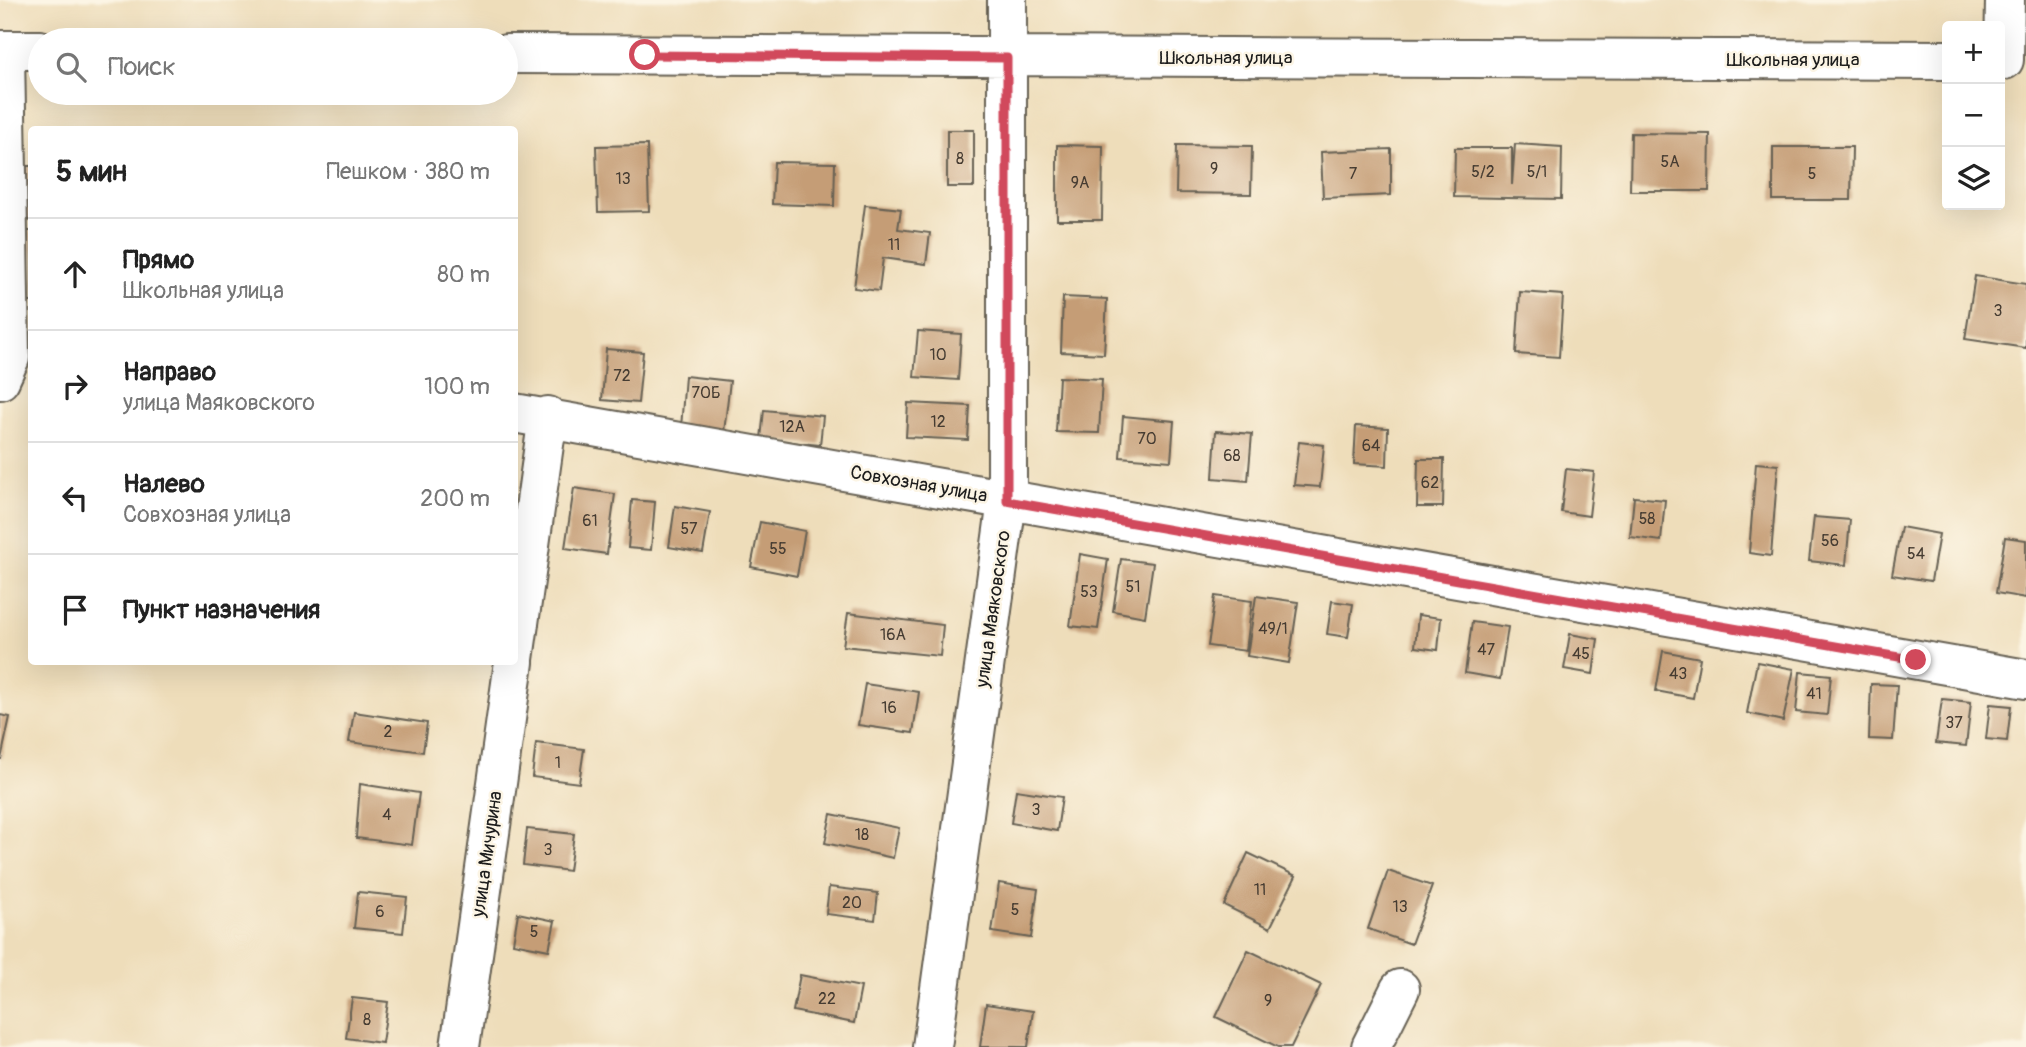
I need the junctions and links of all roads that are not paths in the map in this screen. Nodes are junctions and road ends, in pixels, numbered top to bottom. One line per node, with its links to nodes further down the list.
1 (1007, 0): 5 (street, улица Маяковского)
2 (2005, 0): 7 (street)
3 (15, 50): 8 (street)
4 (518, 54): 5 (street, Школьная улица)
5 (1007, 58): 6 (street, Школьная улица); 10 (street, улица Маяковского)
6 (1942, 60)
7 (2010, 62)
8 (10, 364)
9 (531, 414): 10 (street, Совхозная улица); 11 (street, улица Мичурина)
10 (1007, 501): 13 (street, Совхозная улица); 16 (street, улица Маяковского)
11 (518, 602)
12 (513, 665): 15 (street, улица Мичурина)
13 (2026, 679)
14 (1400, 989): 17 (street)
15 (460, 1047)
16 (932, 1047)
17 (1371, 1047)

